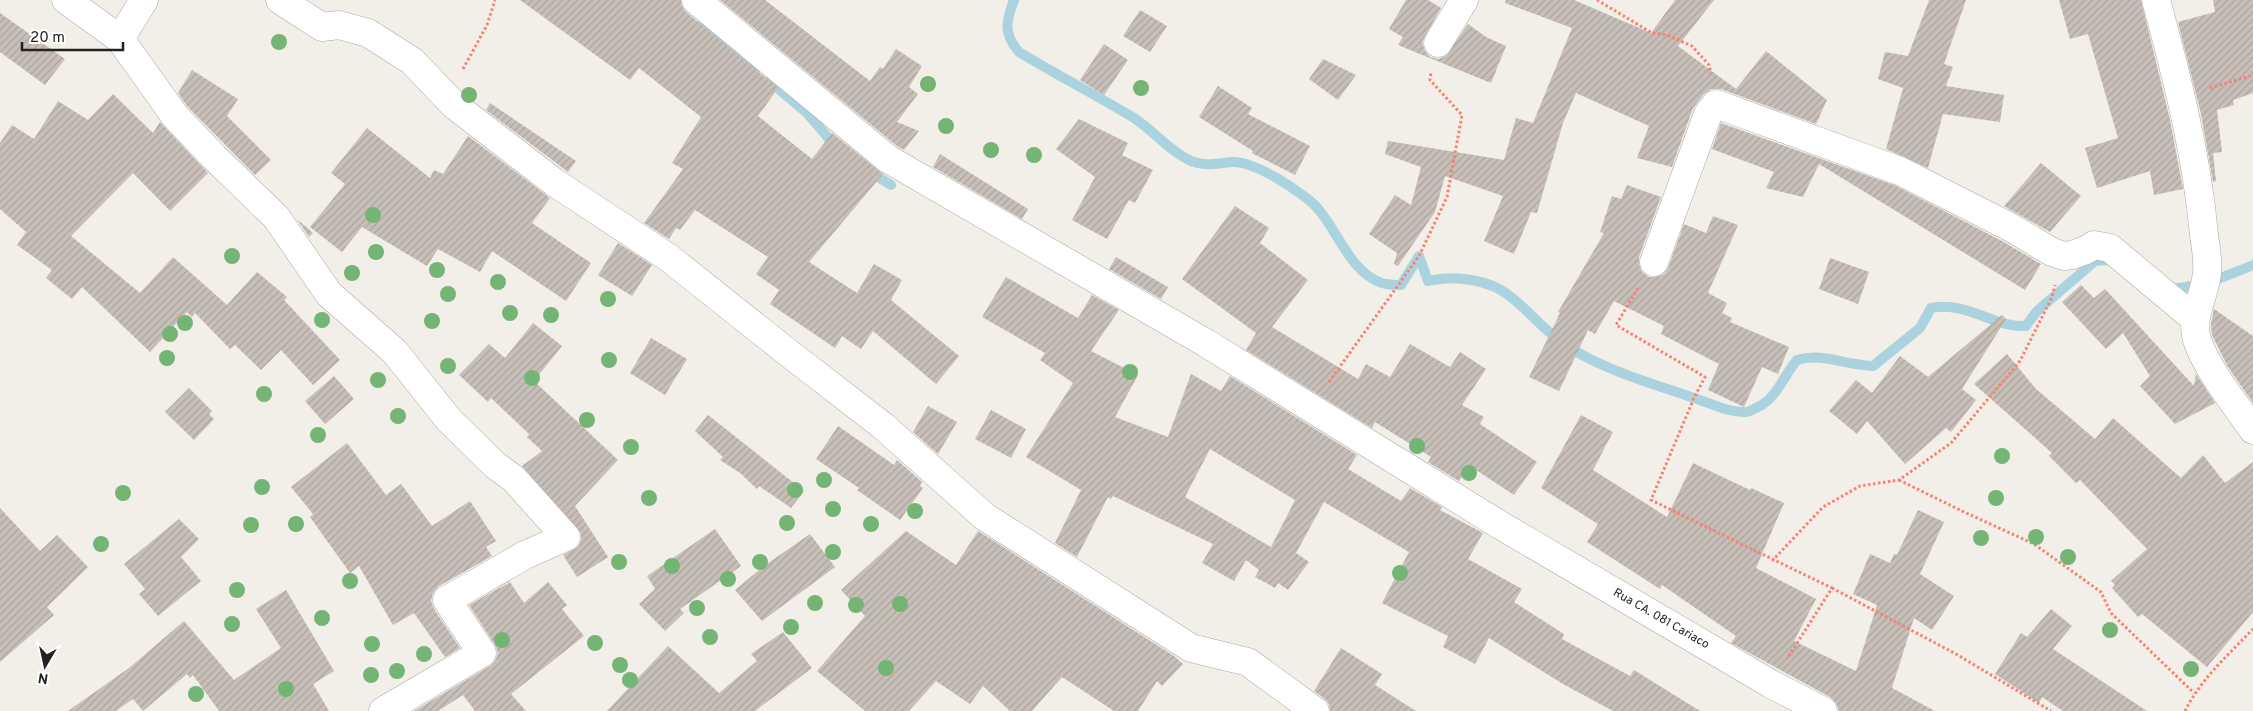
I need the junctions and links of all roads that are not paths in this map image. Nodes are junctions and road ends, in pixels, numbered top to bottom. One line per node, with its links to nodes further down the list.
1 (66, 0): 7 (street)
2 (144, 0): 7 (street)
3 (280, 0): 13 (street)
4 (696, 0): 14 (street, Rua CA. 081 Cariaco)
5 (1464, 0): 8 (street)
6 (2156, 0): 10 (street)
7 (120, 39): 12 (street)
8 (1438, 43)
9 (1654, 262): 10 (street)
10 (2196, 319): 11 (street)
11 (2253, 430)
12 (383, 711)
13 (1315, 711)
14 (1823, 711)

